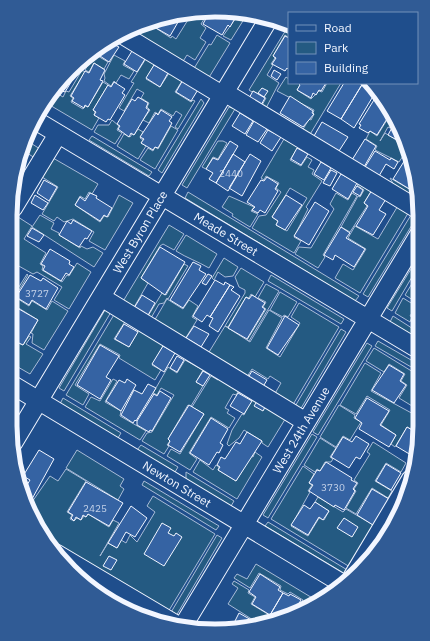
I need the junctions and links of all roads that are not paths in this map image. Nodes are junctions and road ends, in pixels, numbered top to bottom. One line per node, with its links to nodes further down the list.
1 (266, 24): 3 (street, West Byron Place)
2 (127, 37): 3 (street)
3 (223, 94): 6 (street, West Byron Place); 8 (street)
4 (39, 123): 5 (street, Meade Street)
5 (58, 134): 6 (street, Meade Street); 7 (street)
6 (162, 196): 10 (street, West Byron Place); 11 (street, Meade Street)
7 (17, 201)
8 (413, 206)
9 (413, 245): 11 (street, West 24th Avenue)
10 (101, 297): 14 (street, West Byron Place); 15 (street)
11 (368, 319): 12 (street, Meade Street); 15 (street, West 24th Avenue)
12 (413, 346)
13 (17, 388): 14 (street, Newton Street)
14 (38, 401): 16 (street, West Byron Place); 18 (street, Newton Street)
15 (306, 422): 18 (street, West 24th Avenue)
16 (17, 436)
17 (398, 502): 19 (street)
18 (244, 524): 21 (street, Newton Street); 23 (street, West 24th Avenue)
19 (366, 554)
20 (72, 563): 22 (street)
21 (339, 581)
22 (162, 616)
23 (186, 621)

